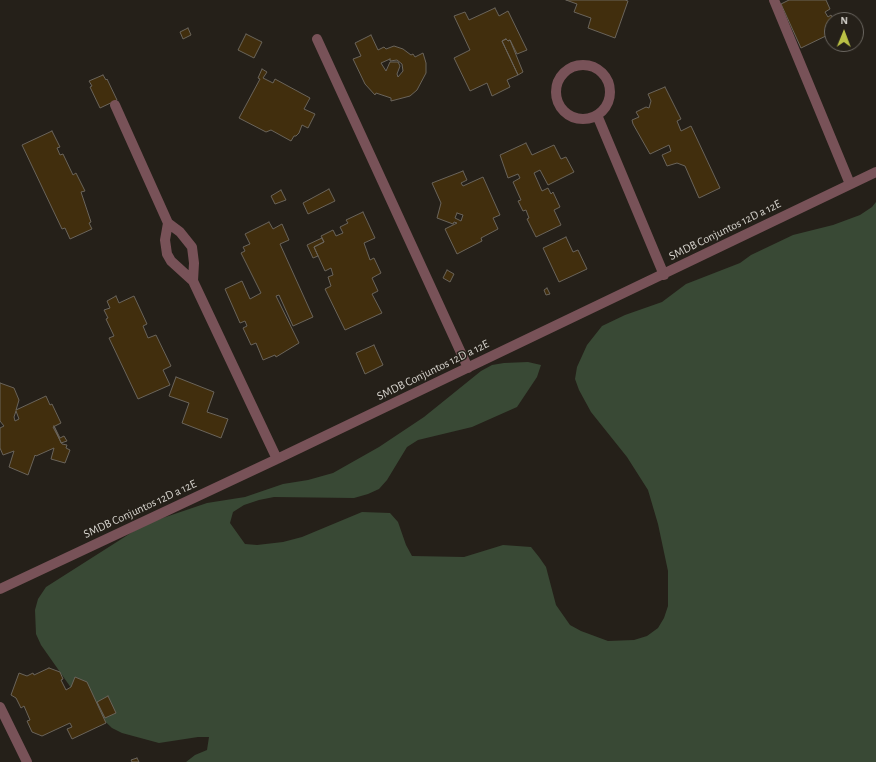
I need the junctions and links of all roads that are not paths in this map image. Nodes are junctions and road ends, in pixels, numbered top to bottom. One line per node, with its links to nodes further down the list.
1 (774, 0): 6 (street)
2 (318, 39): 10 (street)
3 (115, 105): 7 (street)
4 (597, 115): 4 (street); 8 (street)
5 (876, 172): 6 (street, SMDB Conjuntos 12D a 12E)
6 (850, 184): 8 (street, SMDB Conjuntos 12D a 12E)
7 (168, 223): 9 (street); 9 (street)
8 (664, 275): 10 (street, SMDB Conjuntos 12D a 12E)
9 (193, 281): 11 (street)
10 (468, 368): 11 (street, SMDB Conjuntos 12D a 12E)
11 (277, 459): 12 (street, SMDB Conjuntos 12D a 12E)
12 (0, 589)
13 (0, 707): 14 (street)
14 (27, 762)

